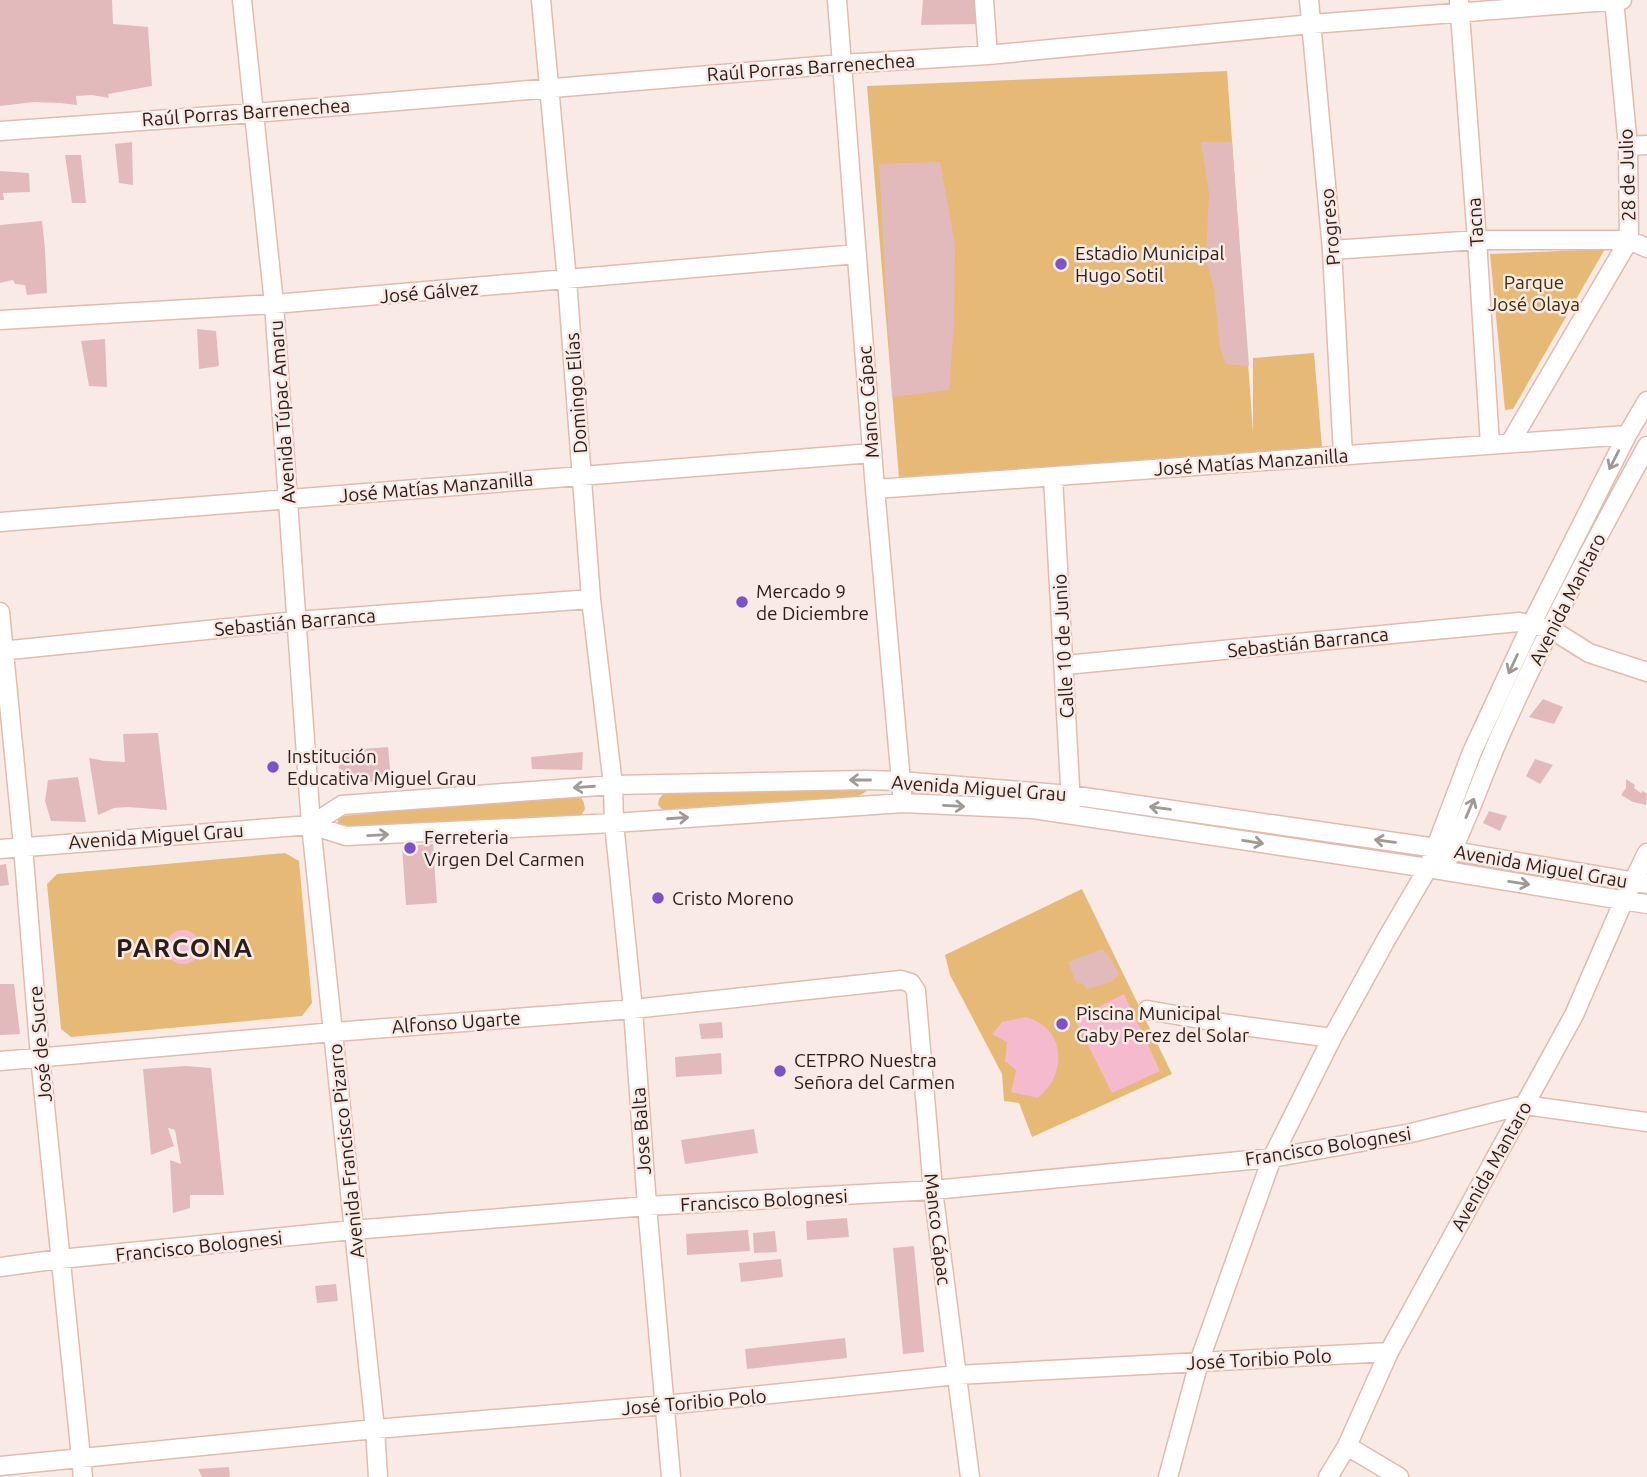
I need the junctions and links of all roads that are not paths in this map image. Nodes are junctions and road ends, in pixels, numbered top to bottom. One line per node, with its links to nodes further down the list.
1 (242, 0): 13 (street, Avenida Túpac Amaru)
2 (541, 0): 12 (street, Domingo Elías)
3 (837, 0): 11 (street, Manco Cápac)
4 (984, 0): 10 (street)
5 (1309, 0): 9 (street, Progreso)
6 (1614, 0): 7 (street, Raúl Porras Barrenechea); 8 (street, Raúl Porras Barrenechea); 16 (street, 28 de Julio)
7 (1622, 0)
8 (1459, 6): 9 (street, Raúl Porras Barrenechea); 17 (street, Tacna)
9 (1312, 24): 10 (street, Raúl Porras Barrenechea); 20 (street, Progreso)
10 (988, 55): 11 (street, Raúl Porras Barrenechea)
11 (842, 64): 12 (street, Raúl Porras Barrenechea); 21 (street, Manco Cápac)
12 (549, 87): 13 (street, Raúl Porras Barrenechea); 22 (street, Domingo Elías)
13 (254, 113): 14 (street, Raúl Porras Barrenechea); 23 (street, Avenida Túpac Amaru)
14 (0, 131)
15 (1647, 145): 16 (street)
16 (1628, 146): 18 (street, 28 de Julio)
17 (1477, 240): 18 (street); 20 (street); 28 (street, Tacna)
18 (1629, 240): 19 (street); 27 (street, 28 de Julio)
19 (1647, 248)
20 (1332, 250): 31 (street, Progreso)
21 (857, 254): 22 (street, José Gálvez); 30 (street, Manco Cápac)
22 (567, 280): 23 (street, José Gálvez); 32 (street, Domingo Elías)
23 (274, 304): 24 (street, José Gálvez); 35 (street, Avenida Túpac Amaru)
24 (0, 320)
25 (1647, 401): 26 (street)
26 (1627, 435): 27 (street, José Matías Manzanilla); 40 (street, one-way to 40)
27 (1510, 443): 28 (street, José Matías Manzanilla)
28 (1490, 445): 31 (street, José Matías Manzanilla)
29 (1647, 446): 41 (street, Avenida Mantaro)
30 (872, 453): 32 (street, José Matías Manzanilla); 34 (street, Manco Cápac)
31 (1343, 455): 33 (street, José Matías Manzanilla)
32 (583, 475): 35 (street, José Matías Manzanilla); 37 (street, Domingo Elías)
33 (1053, 477): 34 (street, José Matías Manzanilla); 43 (street, Calle 10 de Junio)
34 (875, 489): 45 (street, Manco Cápac)
35 (287, 499): 36 (street, José Matías Manzanilla); 39 (street, Avenida Túpac Amaru)
36 (0, 522)
37 (591, 599): 39 (street, Sebastián Barranca); 46 (street, Domingo Elías)
38 (0, 612): 42 (street, José de Sucre)
39 (296, 621): 42 (street, Sebastián Barranca); 51 (street, Avenida Túpac Amaru)
40 (1531, 625): 41 (street, Sebastián Barranca); 43 (street, Sebastián Barranca); 54 (street, one-way to 54)
41 (1551, 629): 44 (street); 54 (street, Avenida Mantaro, one-way to 41)
42 (2, 651): 52 (street, José de Sucre)
43 (1065, 666): 47 (street, Calle 10 de Junio)
44 (1647, 672)
45 (901, 781): 46 (street, Avenida Miguel Grau, one-way to 46); 47 (street, Avenida Miguel Grau); 48 (street, Manco Cápac)
46 (613, 785): 50 (street, Jose Balta); 51 (street, Avenida Miguel Grau, one-way to 51)
47 (1070, 795): 49 (street, Calle 10 de Junio); 54 (street, Avenida Miguel Grau, one-way to 47)
48 (903, 803): 49 (street, Avenida Miguel Grau, one-way to 49); 50 (street, Avenida Miguel Grau, one-way to 48)
49 (1071, 814): 56 (street, Avenida Miguel Grau, one-way to 56)
50 (614, 823): 51 (street, Avenida Miguel Grau, one-way to 50); 61 (street, Jose Balta)
51 (312, 825): 52 (street, Avenida Miguel Grau); 63 (street, Avenida Francisco Pizarro)
52 (23, 846): 53 (street, Avenida Miguel Grau); 65 (street, José de Sucre)
53 (0, 849)
54 (1444, 849): 56 (street, Avenida Mantaro); 57 (street, Avenida Miguel Grau)
55 (1647, 853): 57 (street, Avenida Mantaro)
56 (1435, 870): 58 (street, Avenida Miguel Grau, one-way to 58); 64 (street, Avenida Mantaro)
57 (1640, 882): 58 (street, Avenida Mantaro)
58 (1624, 900): 59 (street, Avenida Miguel Grau); 67 (street, Avenida Mantaro)
59 (1647, 904)
60 (911, 983): 61 (street, Alfonso Ugarte); 70 (street, Manco Cápac)
61 (633, 1009): 63 (street, Alfonso Ugarte); 71 (street, Jose Balta)
62 (1147, 1010): 64 (street)
63 (334, 1032): 65 (street, Alfonso Ugarte); 72 (street, Avenida Francisco Pizarro)
64 (1332, 1038): 69 (street, Avenida Mantaro)
65 (40, 1057): 66 (street, Alfonso Ugarte); 73 (street, José de Sucre)
66 (0, 1061)
67 (1524, 1105): 68 (street); 69 (street, Francisco Bolognesi); 75 (street, Avenida Mantaro)
68 (1647, 1122)
69 (1272, 1158): 70 (street, Francisco Bolognesi); 76 (street, Avenida Mantaro)
70 (933, 1191): 71 (street, Francisco Bolognesi); 77 (street, Manco Cápac)
71 (646, 1206): 72 (street, Francisco Bolognesi); 78 (street, Jose Balta)
72 (353, 1230): 73 (street, Francisco Bolognesi); 79 (street, Avenida Francisco Pizarro)
73 (61, 1259): 74 (street, Francisco Bolognesi); 81 (street, José de Sucre)
74 (0, 1267)
75 (1389, 1352): 76 (street, José Toribio Polo); 80 (street, Avenida Mantaro)
76 (1199, 1362): 77 (street, José Toribio Polo); 87 (street, Avenida Mantaro)
77 (957, 1375): 78 (street, José Toribio Polo); 86 (street, Manco Cápac)
78 (665, 1405): 79 (street, José Toribio Polo); 85 (street, Jose Balta)
79 (374, 1429): 81 (street, José Toribio Polo); 84 (street, Avenida Francisco Pizarro)
80 (1347, 1446): 88 (street, Avenida Mantaro); 89 (street)
81 (81, 1457): 82 (street, José Toribio Polo); 83 (street, José de Sucre)
82 (0, 1466)
83 (83, 1477)
84 (378, 1477)
85 (671, 1477)
86 (970, 1477)
87 (1168, 1477)
88 (1328, 1477)
89 (1399, 1477)

